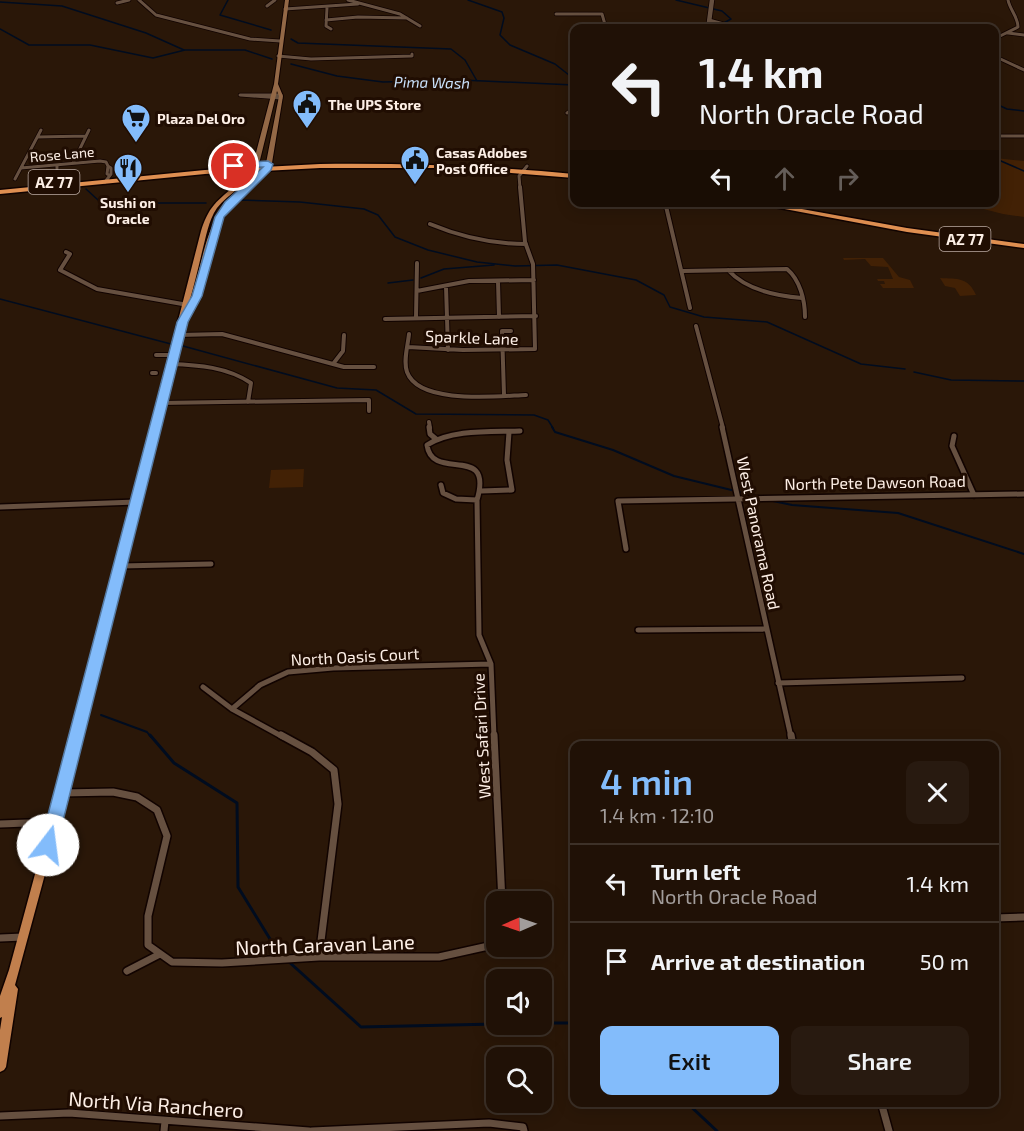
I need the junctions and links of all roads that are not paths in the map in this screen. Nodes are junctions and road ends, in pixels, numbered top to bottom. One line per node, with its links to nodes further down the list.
1 (129, 0): 8 (street)
2 (139, 0): 25 (street)
3 (275, 0): 10 (street)
4 (286, 0): 12 (main road)
5 (348, 0): 9 (street)
6 (712, 0): 16 (street)
7 (1008, 0): 22 (street)
8 (117, 3)
9 (358, 4): 11 (street); 14 (street)
10 (267, 6)
11 (327, 8): 12 (street); 15 (street)
12 (285, 9): 25 (main road)
13 (556, 14): 17 (street)
14 (407, 18): 15 (street); 20 (street)
15 (326, 20): 21 (street)
16 (709, 20): 18 (street); 19 (street)
17 (605, 24)
18 (712, 24)
19 (723, 24)
20 (420, 26)
21 (331, 29)
22 (1008, 33): 23 (street); 24 (street)
23 (1024, 35)
24 (999, 37)
25 (280, 41): 27 (main road)
26 (412, 54): 27 (street)
27 (278, 58): 30 (main road)
28 (999, 58): 29 (street)
29 (1024, 70)
30 (276, 84): 31 (main road); 32 (main road)
31 (273, 97): 31 (street); 32 (street); 44 (main road)
32 (281, 97): 45 (main road)
33 (570, 111): 34 (street)
34 (567, 114)
35 (41, 130): 40 (street)
36 (88, 130): 37 (street)
37 (86, 136): 40 (street); 41 (street)
38 (999, 136): 39 (street)
39 (1024, 136)
40 (38, 137): 46 (street)
41 (73, 163): 42 (street, Rose Lane); 43 (street, Rose Lane)
42 (57, 165): 46 (street, Rose Lane); 49 (street)
43 (108, 166): 51 (street)
44 (255, 166): 45 (highway, AZ 77); 51 (highway, AZ 77); 71 (main road)
45 (268, 166): 47 (highway, AZ 77); 71 (main road)
46 (21, 168): 52 (street)
47 (525, 169): 48 (highway, AZ 77); 50 (highway, AZ 77); 60 (street)
48 (570, 171)
49 (57, 175)
50 (570, 175)
51 (107, 178): 53 (highway, AZ 77); 54 (highway, AZ 77)
52 (15, 179)
53 (0, 187)
54 (0, 192)
55 (665, 207): 65 (street)
56 (795, 207): 58 (highway, AZ 77)
57 (430, 224): 60 (street)
58 (910, 227): 59 (highway, AZ 77); 61 (highway, AZ 77)
59 (1024, 240)
60 (526, 244): 66 (street)
61 (1024, 246)
62 (66, 252): 71 (street)
63 (417, 263): 69 (street)
64 (728, 270): 65 (street); 70 (street); 70 (street)
65 (683, 271): 72 (street)
66 (534, 280): 67 (street); 73 (street)
67 (498, 281): 68 (street); 74 (street)
68 (446, 286): 69 (street); 77 (street)
69 (417, 291): 76 (street)
70 (802, 298): 75 (street)
71 (189, 305): 82 (main road)
72 (690, 308)
73 (536, 316): 74 (street); 86 (street, Sparkle Lane)
74 (499, 317): 77 (street)
75 (805, 317)
76 (416, 318): 77 (street); 78 (street)
77 (447, 318): 85 (street)
78 (385, 319)
79 (696, 326): 105 (street, West Panorama Road)
80 (511, 331): 86 (street)
81 (408, 334): 84 (street)
82 (179, 335): 88 (main road); 89 (street)
83 (344, 335): 89 (street)
84 (408, 346): 85 (street, Sparkle Lane); 91 (street)
85 (448, 350): 86 (street, Sparkle Lane)
86 (503, 350): 91 (street)
87 (156, 355): 88 (street)
88 (172, 359): 93 (street); 94 (main road)
89 (333, 364): 90 (street)
90 (374, 367)
91 (504, 395): 92 (street)
92 (526, 395)
93 (248, 402): 94 (street); 95 (street)
94 (160, 403): 107 (main road)
95 (369, 411)
96 (429, 422): 100 (street)
97 (520, 431): 98 (street)
98 (509, 432): 100 (street); 102 (street)
99 (954, 436): 104 (street)
100 (436, 439): 102 (street)
101 (441, 485): 106 (street)
102 (481, 491): 106 (street, West Safari Drive)
103 (1024, 494): 104 (street, North Pete Dawson Road)
104 (975, 495): 105 (street, North Pete Dawson Road)
105 (738, 498): 109 (street, North Pete Dawson Road); 112 (street, West Panorama Road)
106 (477, 500): 114 (street, West Safari Drive)
107 (136, 502): 108 (street); 111 (main road)
108 (0, 507)
109 (626, 549)
110 (211, 564): 111 (street)
111 (121, 566): 120 (main road)
112 (765, 629): 113 (street); 116 (street, West Panorama Road)
113 (638, 630)
114 (491, 664): 118 (street, North Oasis Court); 123 (street, West Safari Drive)
115 (962, 678): 116 (street)
116 (778, 683): 119 (street, West Panorama Road)
117 (203, 687): 118 (street)
118 (232, 709): 130 (street)
119 (791, 741)
120 (62, 793): 121 (main road); 129 (street)
121 (54, 822): 122 (street); 126 (main road)
122 (0, 824)
123 (501, 891)
124 (1024, 917): 125 (street)
125 (999, 918)
126 (23, 937): 127 (street); 131 (main road)
127 (0, 938)
128 (486, 947): 130 (street, North Caravan Lane)
129 (160, 954): 130 (street, North Caravan Lane); 132 (street)
130 (319, 957)
131 (14, 970): 133 (main road); 134 (main road)
132 (127, 971)
133 (0, 1013)
134 (0, 1067)
135 (882, 1107): 141 (street)
136 (0, 1116): 137 (street, North Via Ranchero)
137 (165, 1121): 139 (street); 140 (street, North Via Ranchero)
138 (523, 1129): 140 (street, North Via Ranchero)
139 (164, 1131)
140 (310, 1131)
141 (889, 1131)

